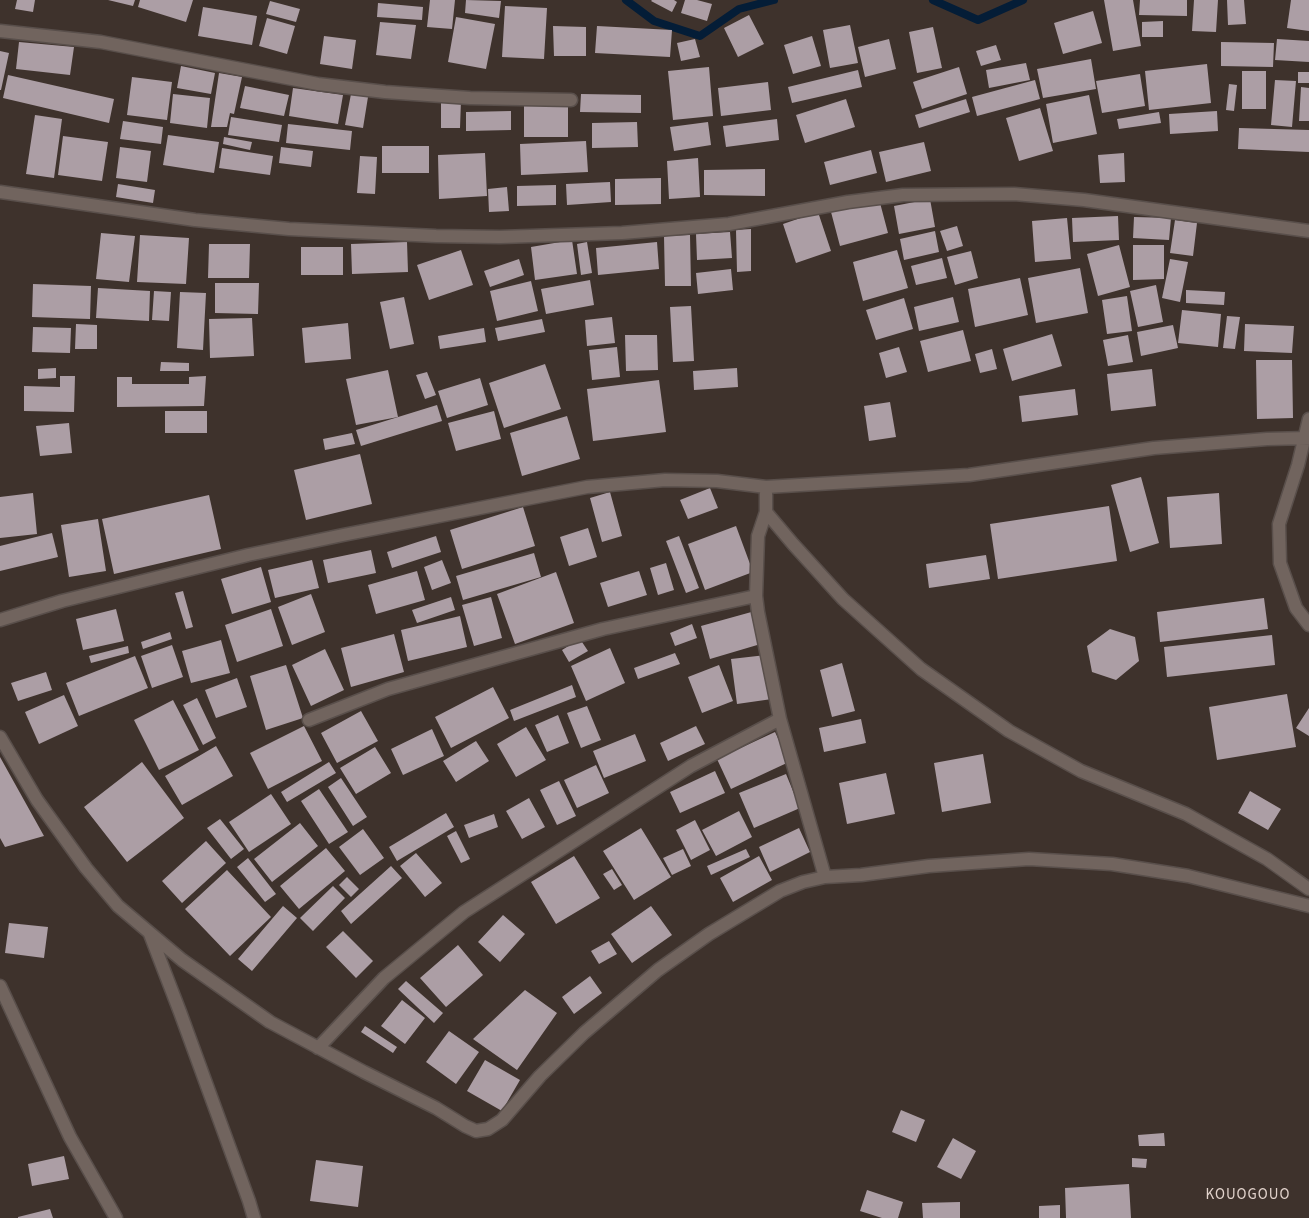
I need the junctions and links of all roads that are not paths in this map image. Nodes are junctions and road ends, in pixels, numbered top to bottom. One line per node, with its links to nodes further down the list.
1 (0, 31): 2 (street)
2 (571, 100)
3 (0, 192): 4 (street)
4 (1309, 231)
5 (1309, 419): 6 (street)
6 (1307, 438): 7 (street); 11 (street)
7 (766, 487): 8 (street); 10 (street)
8 (766, 512): 9 (street); 16 (street)
9 (756, 596): 12 (street); 13 (street)
10 (0, 620)
11 (1309, 625)
12 (780, 719): 15 (street); 20 (street)
13 (309, 720)
14 (0, 736): 18 (street)
15 (825, 877): 17 (street); 20 (street)
16 (1309, 889)
17 (1309, 906)
18 (149, 930): 20 (street); 22 (street)
19 (0, 986): 21 (street)
20 (318, 1048)
21 (116, 1218)
22 (254, 1218)

